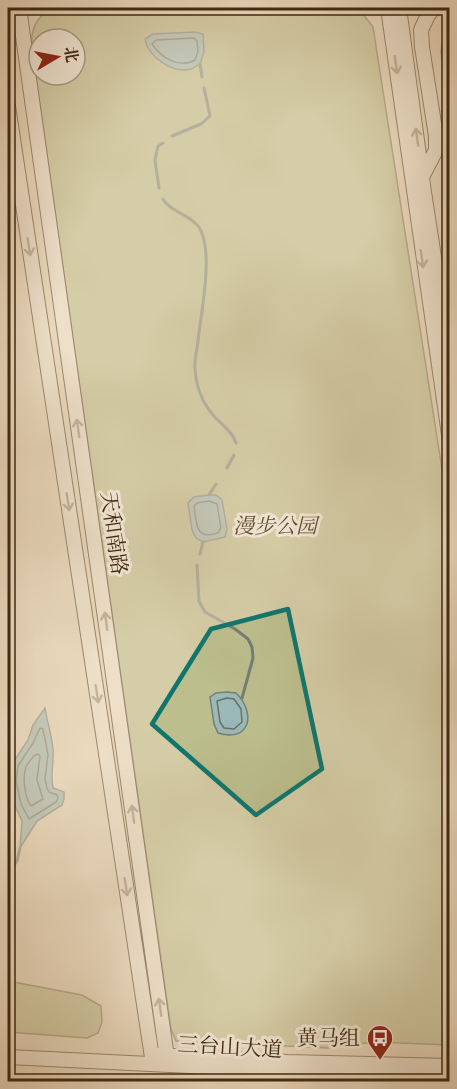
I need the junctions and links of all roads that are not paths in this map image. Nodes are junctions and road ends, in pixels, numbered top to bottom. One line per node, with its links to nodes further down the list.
1 (20, 8): 12 (street, 天和南路, one-way to 1)
2 (388, 8): 8 (street, one-way to 8)
3 (399, 8): 6 (street, one-way to 3)
4 (434, 8): 6 (street)
5 (8, 106): 11 (street, 天和南路, one-way to 11)
6 (422, 177): 7 (street)
7 (450, 361)
8 (450, 442)
9 (8, 1048): 11 (street, 三台山大道)
10 (8, 1057): 11 (street, 三台山大道)
11 (152, 1060): 12 (street, 三台山大道)
12 (167, 1060): 13 (street, 三台山大道); 14 (street, 三台山大道)
13 (450, 1066)
14 (450, 1078)

